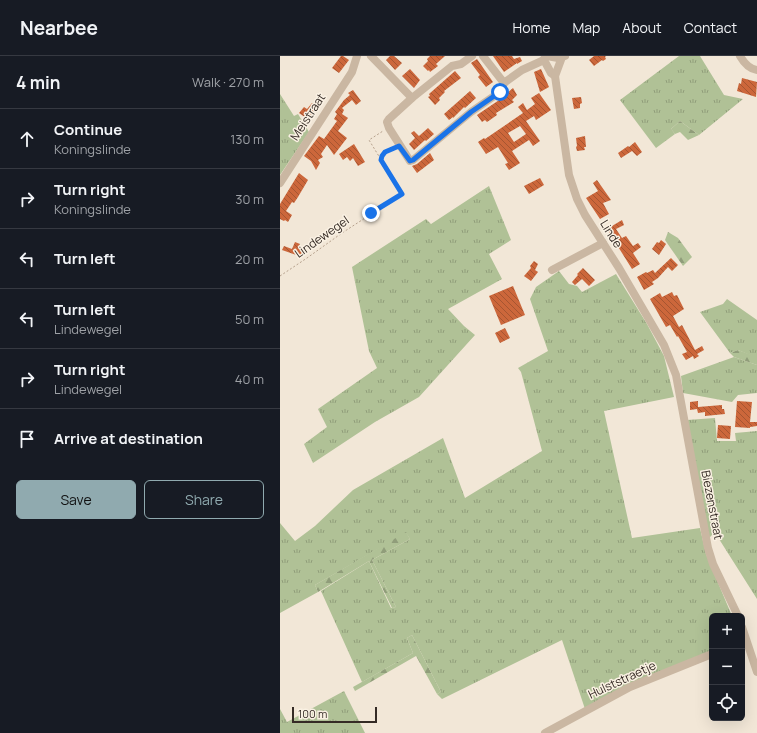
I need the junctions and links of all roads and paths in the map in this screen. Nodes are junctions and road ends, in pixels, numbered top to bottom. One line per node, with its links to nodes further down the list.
1 (370, 56): 11 (street)
2 (472, 56): 11 (street)
3 (483, 56): 10 (street)
4 (740, 56): 8 (street)
5 (545, 57): 6 (street, Linde); 9 (street, Linde); 10 (street)
6 (563, 57): 9 (street, Linde)
7 (356, 60): 15 (street, Meistraat)
8 (757, 70)
9 (555, 76): 16 (street, Linde)
10 (504, 83): 13 (street)
11 (412, 98): 12 (street)
12 (388, 127): 13 (street); 14 (path, Lindewegel)
13 (399, 146): 14 (path)
14 (381, 160): 18 (path, Lindewegel)
15 (280, 183)
16 (602, 243): 17 (street); 19 (street, Linde)
17 (552, 270)
18 (280, 276)
19 (680, 392): 20 (street, Biezenstraat)
20 (737, 613)
21 (745, 643): 23 (street)
22 (709, 655): 24 (street, Hulststraetje)
23 (757, 669)
24 (545, 733)

